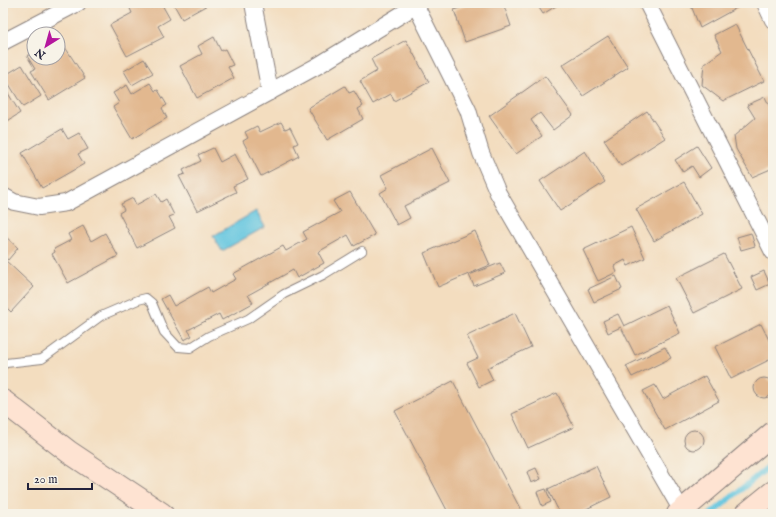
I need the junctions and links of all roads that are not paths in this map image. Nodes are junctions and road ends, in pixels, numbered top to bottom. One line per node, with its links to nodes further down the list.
1 (78, 3): 7 (street)
2 (253, 3): 8 (street)
3 (647, 3): 11 (street)
4 (765, 3): 6 (street)
5 (418, 4): 8 (street); 16 (street)
6 (773, 20)
7 (3, 42)
8 (270, 92): 9 (street)
9 (3, 196)
10 (362, 251): 12 (lane)
11 (773, 252)
12 (3, 365)
13 (3, 401): 17 (main road)
14 (773, 433): 16 (main road)
15 (773, 492): 18 (main road)
16 (680, 513)
17 (162, 514)
18 (746, 514)

